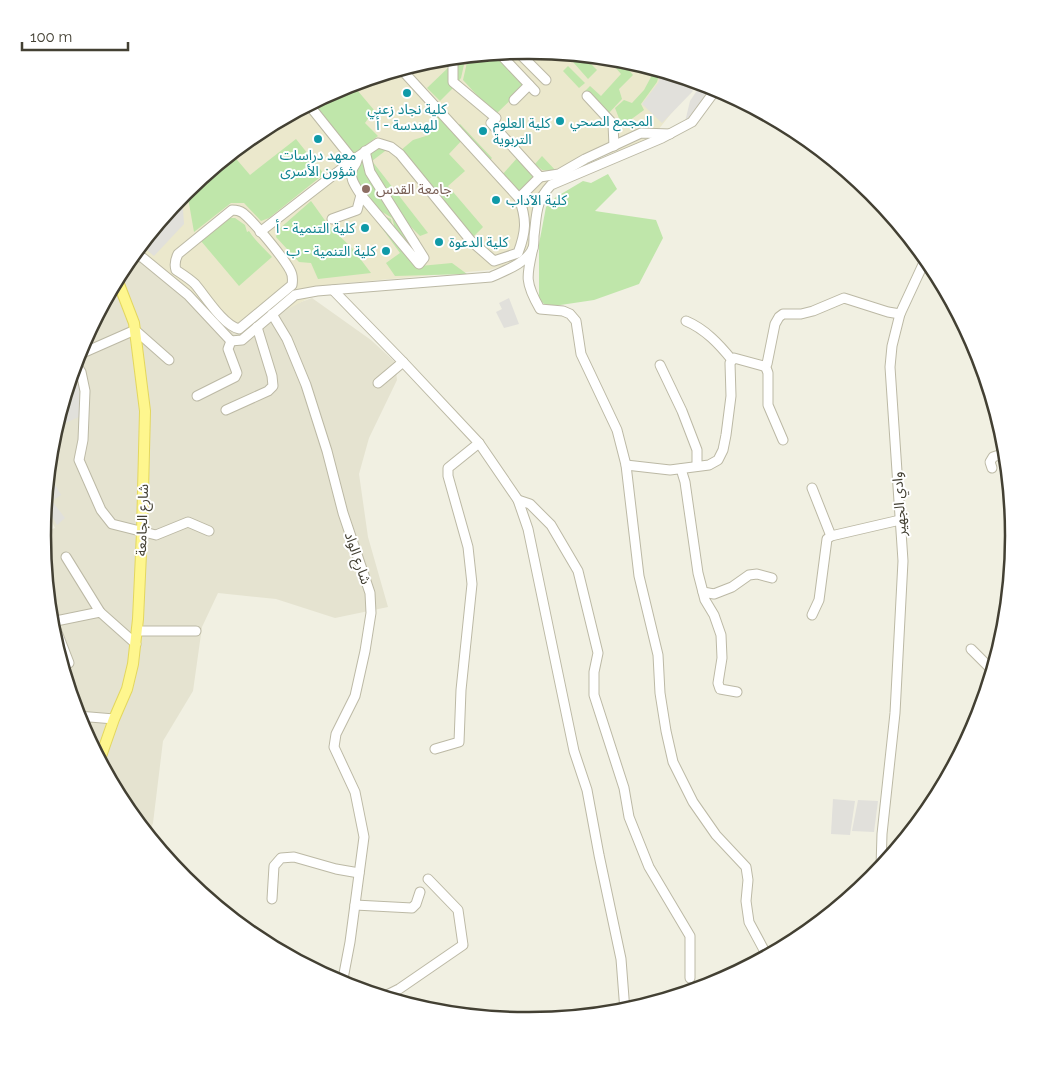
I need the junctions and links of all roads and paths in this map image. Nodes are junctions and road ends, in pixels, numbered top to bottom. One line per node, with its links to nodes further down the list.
1 (525, 59): 5 (street)
2 (505, 60): 8 (street)
3 (453, 65): 13 (street)
4 (406, 75): 15 (street)
5 (546, 80)
6 (587, 96): 11 (street)
7 (711, 96): 10 (street)
8 (514, 100)
9 (314, 110): 12 (street)
10 (670, 134): 11 (street); 18 (street)
11 (614, 146): 13 (street)
12 (358, 156): 14 (street); 14 (street); 15 (street); 17 (street)
13 (540, 177): 15 (street)
14 (361, 195): 16 (street)
15 (519, 198)
16 (332, 219)
17 (260, 232): 17 (street)
18 (533, 248): 22 (street); 42 (street)
19 (141, 257): 28 (street)
20 (922, 268): 24 (street, وادي الجهير)
21 (121, 288): 27 (main road, شارع الجامعة)
22 (333, 290): 23 (street); 32 (street)
23 (272, 314): 26 (street); 71 (street, شارع الواد)
24 (900, 314): 34 (street); 48 (street, وادي الجهير)
25 (686, 321): 31 (street)
26 (257, 327): 28 (street); 38 (street)
27 (135, 330): 29 (street); 30 (street); 50 (main road, شارع الجامعة)
28 (231, 341): 37 (street)
29 (89, 350)
30 (169, 360)
31 (732, 360): 34 (street); 43 (street)
32 (403, 362): 36 (street); 40 (street)
33 (660, 365): 43 (street)
34 (764, 365): 39 (street)
35 (81, 372): 50 (street)
36 (378, 383)
37 (197, 396)
38 (226, 410)
39 (783, 440)
40 (479, 443): 47 (street); 68 (street)
41 (998, 455): 44 (street)
42 (626, 465): 45 (street); 76 (street)
43 (697, 466): 45 (street)
44 (992, 468)
45 (680, 469): 54 (street)
46 (812, 488): 51 (street)
47 (518, 500): 78 (street); 80 (street)
48 (900, 520): 51 (street); 70 (street, وادي الجهير)
49 (209, 531): 50 (street)
50 (142, 532): 58 (main road, شارع الجامعة)
51 (831, 536): 56 (street)
52 (66, 557): 55 (street)
53 (772, 578): 54 (street)
54 (703, 592): 65 (street)
55 (100, 612): 57 (street); 60 (street)
56 (812, 615)
57 (58, 619)
58 (137, 631): 59 (street); 60 (main road, شارع الجامعة)
59 (196, 631)
60 (136, 644): 67 (main road, شارع الجامعة)
61 (971, 649): 64 (street)
62 (66, 656): 63 (street)
63 (69, 663)
64 (987, 665)
65 (737, 692)
66 (88, 717): 67 (street)
67 (114, 719): 69 (main road, شارع الجامعة)
68 (435, 749)
69 (103, 751)
70 (881, 855)
71 (360, 872): 74 (street); 75 (street, شارع الواد)
72 (428, 879): 79 (street)
73 (420, 892): 75 (street)
74 (272, 899)
75 (355, 905): 77 (street, شارع الواد)
76 (764, 950)
77 (344, 975)
78 (690, 978)
79 (392, 992)
80 (624, 1002)

